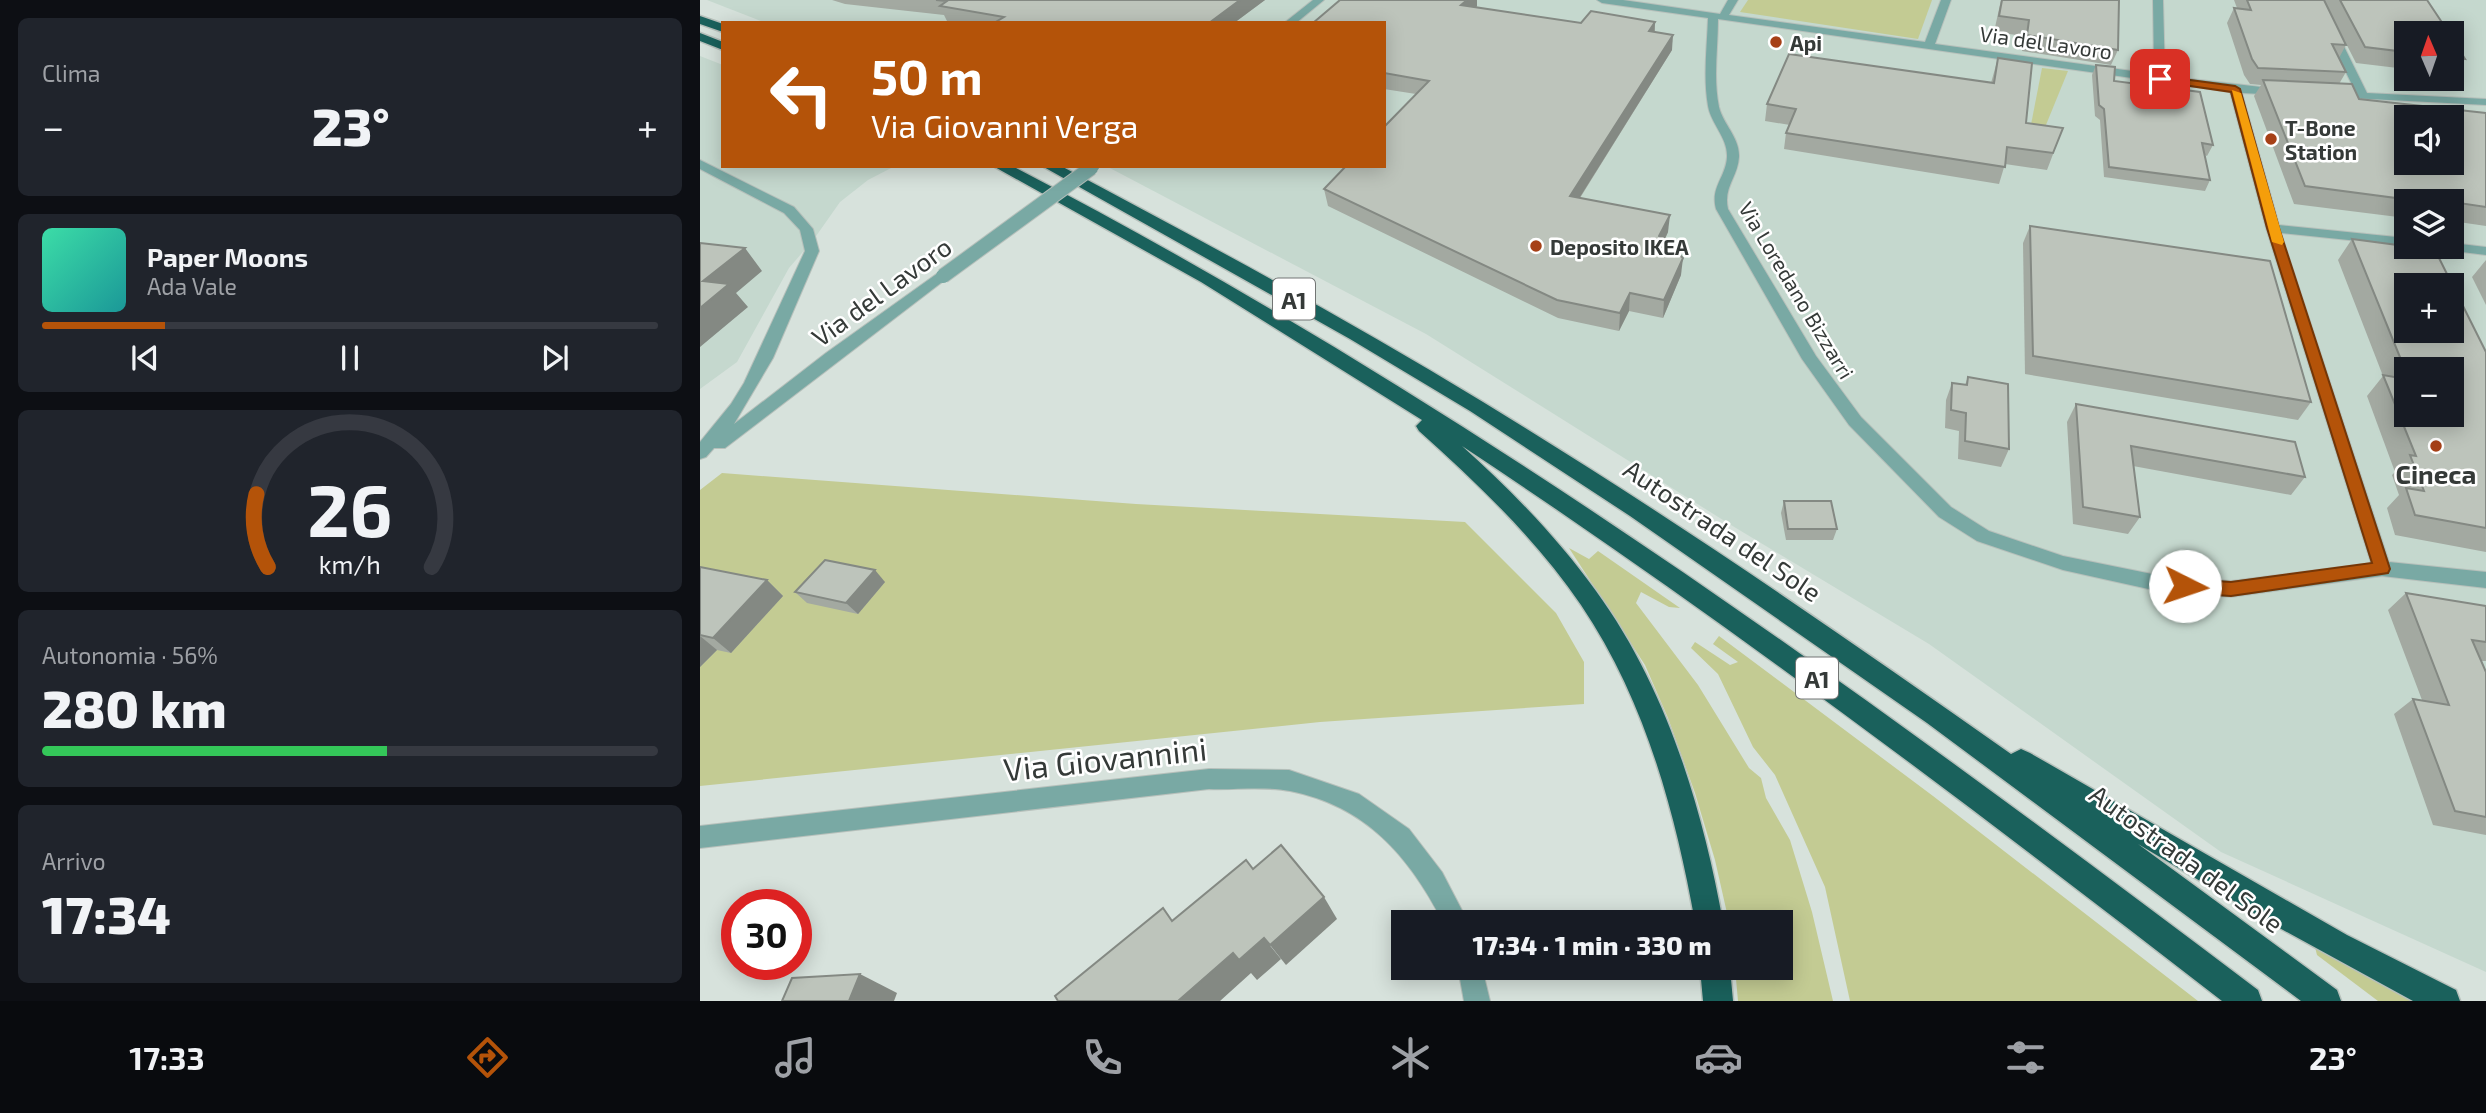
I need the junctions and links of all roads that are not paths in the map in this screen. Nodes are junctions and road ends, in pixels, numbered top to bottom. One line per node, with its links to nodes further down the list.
1 (1319, 0): 9 (street)
2 (1602, 0): 7 (street, Via del Lavoro)
3 (1733, 0): 7 (street)
4 (1946, 0): 13 (street)
5 (2158, 0): 14 (street)
6 (2316, 0): 18 (street)
7 (1718, 16): 13 (street, Via del Lavoro); 31 (street, Via Loredano Bizzarri)
8 (700, 20): 10 (highway)
9 (1292, 21)
10 (721, 27)
11 (700, 37): 12 (highway)
12 (721, 45)
13 (1929, 47): 14 (street, Via del Lavoro)
14 (2160, 79): 15 (street, Via del Lavoro)
15 (2235, 89): 16 (street, Via del Lavoro); 24 (street)
16 (2289, 92)
17 (2329, 94): 18 (street)
18 (2363, 96): 19 (street)
19 (2486, 102)
20 (700, 164): 29 (street)
21 (1004, 168): 28 (highway, A1)
22 (1053, 168): 33 (highway, Autostrada del Sole / A1)
23 (1091, 168): 30 (street, Via del Lavoro, bridge)
24 (2273, 228): 25 (street); 31 (street)
25 (2394, 241)
26 (2464, 248): 27 (street)
27 (2486, 251)
28 (1371, 377): 36 (highway); 41 (highway, A1)
29 (700, 453)
30 (700, 459)
31 (2382, 569): 32 (street, Via Loredano Bizzarri)
32 (2486, 580)
33 (1944, 719): 42 (highway, Autostrada del Sole / A1); 43 (highway)
34 (700, 838): 35 (street, Via Giovannini)
35 (1450, 910)
36 (1706, 910)
37 (1473, 980): 39 (street)
38 (1716, 980): 40 (highway)
39 (1477, 1001)
40 (1718, 1001)
41 (2247, 1001)
42 (2326, 1001)
43 (2445, 1001)

